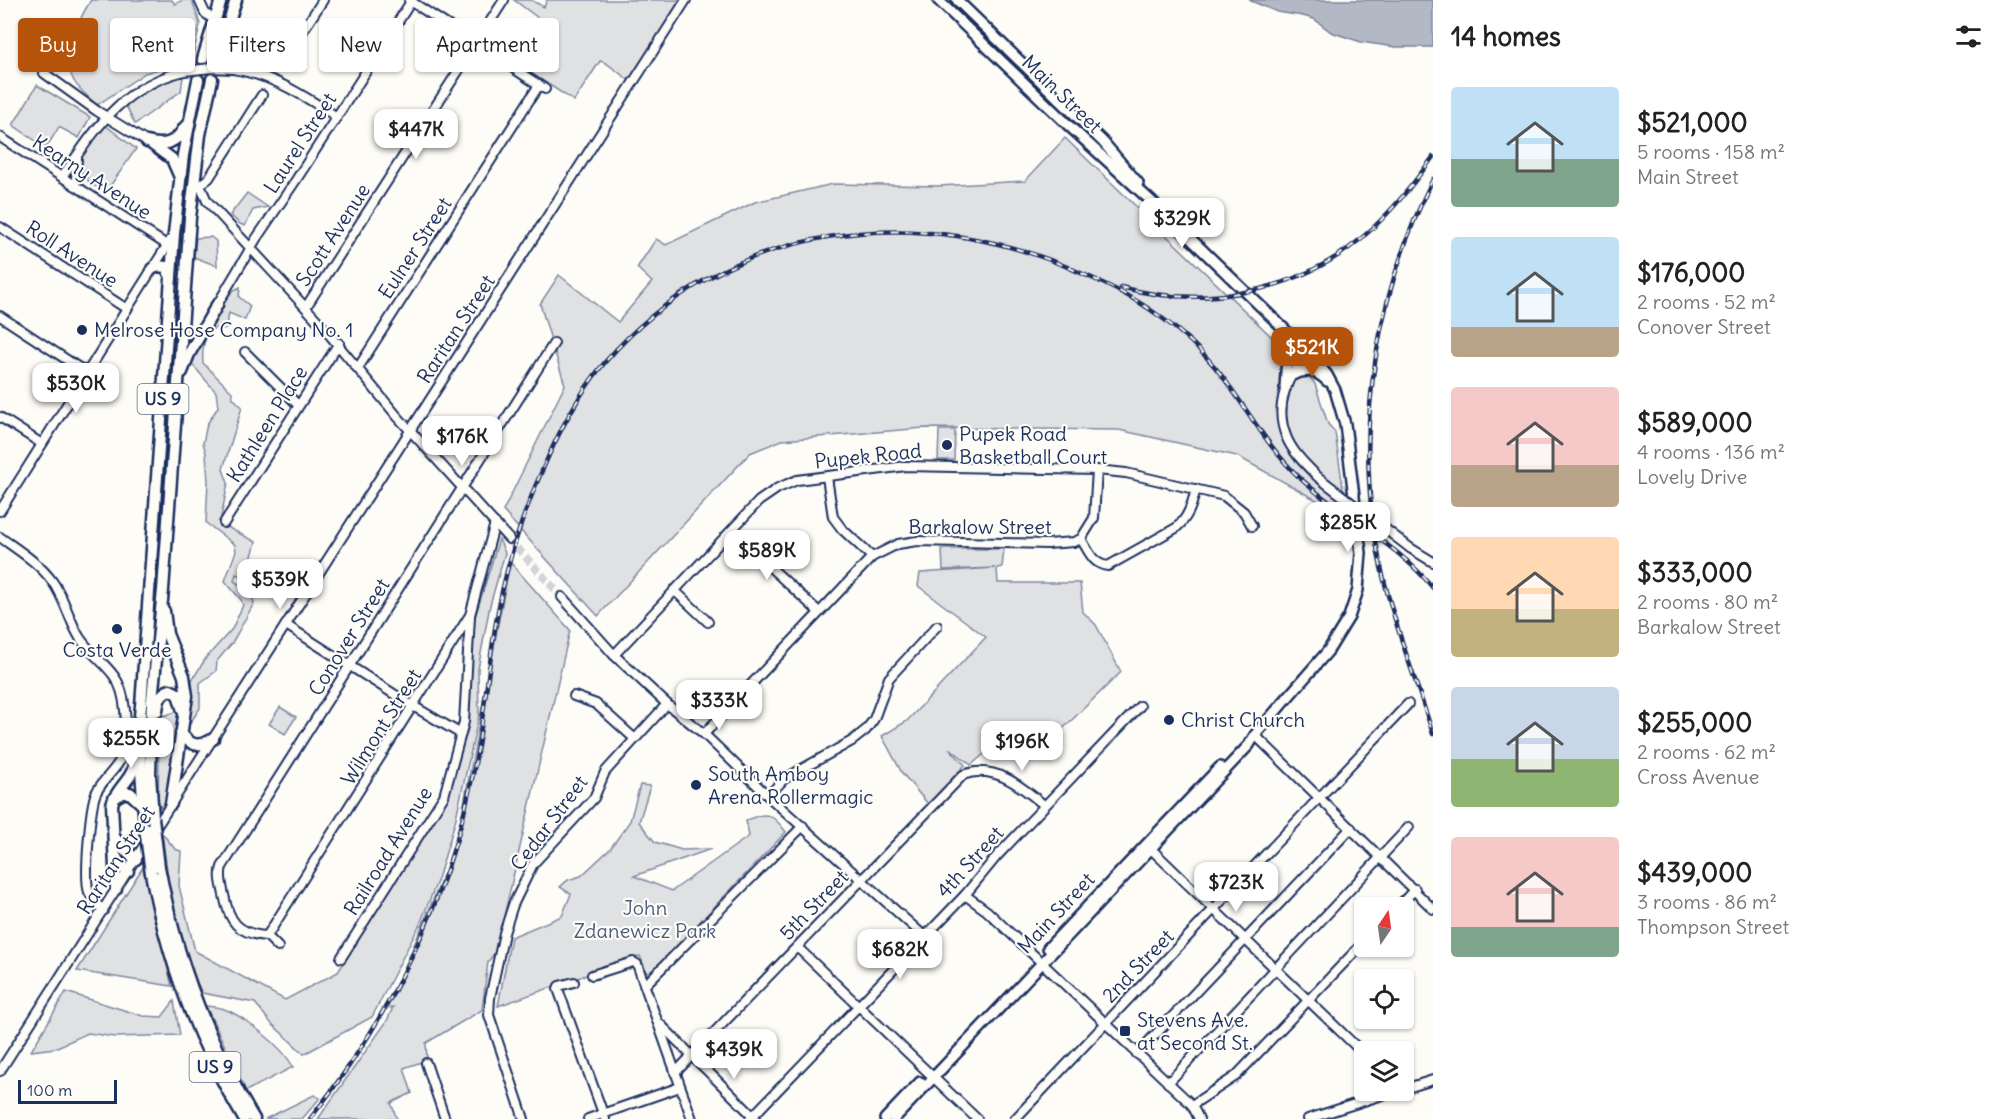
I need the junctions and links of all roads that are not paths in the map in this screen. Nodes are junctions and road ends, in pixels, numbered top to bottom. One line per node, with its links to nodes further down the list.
1 (199, 0): 10 (street)
2 (221, 0): 11 (highway)
3 (236, 0): 12 (highway)
4 (323, 0): 15 (street)
5 (411, 0): 13 (street); 25 (street, Laurel Street)
6 (504, 0): 14 (street, Scott Avenue)
7 (686, 0): 59 (street, Raritan Street)
8 (938, 0): 35 (main road, Main Street)
9 (957, 0): 35 (main road, Main Street)
10 (211, 18)
11 (215, 18)
12 (230, 18)
13 (438, 18)
14 (492, 18)
15 (307, 24)
16 (207, 45): 17 (highway)
17 (203, 59)
18 (457, 72): 43 (street, Scott Avenue)
19 (520, 72): 51 (street, Eulner Street)
20 (44, 73): 24 (street)
21 (212, 79): 30 (highway, US 9)
22 (198, 80): 26 (highway, US 9)
23 (262, 95): 34 (street)
24 (105, 117): 25 (street, bridge); 28 (street); 29 (street)
25 (337, 117): 39 (street, Laurel Street)
26 (190, 119): 28 (highway); 32 (highway, US 9)
27 (0, 137): 31 (street, Kearny Avenue)
28 (147, 142): 32 (highway)
29 (79, 153): 31 (street); 33 (street)
30 (196, 163): 34 (highway); 54 (highway, US 9)
31 (62, 177): 33 (street, Kearny Avenue)
32 (179, 182): 37 (highway, US 9)
33 (74, 185): 38 (street, Kearny Avenue)
34 (200, 185): 39 (street)
35 (1163, 212): 46 (main road, Main Street)
36 (0, 227): 44 (street, Roll Avenue)
37 (174, 234): 38 (street); 41 (highway, US 9)
38 (167, 245): 40 (street)
39 (251, 248): 42 (street, Laurel Street); 43 (street)
40 (152, 269): 41 (highway); 44 (street)
41 (171, 277): 91 (highway, US 9)
42 (217, 305): 54 (highway)
43 (306, 307): 47 (street)
44 (127, 309): 52 (street)
45 (0, 316): 52 (street)
46 (1284, 329): 50 (main road, Main Street); 55 (main road)
47 (339, 343): 51 (street); 57 (street, Kathleen Place)
48 (554, 343): 63 (street, Conover Street)
49 (245, 352): 57 (street)
50 (1309, 353): 53 (street); 56 (main road, Main Street)
51 (358, 368): 59 (street)
52 (87, 373): 60 (street)
53 (1290, 376): 55 (street); 56 (main road)
54 (178, 386): 75 (highway, US 9)
55 (1285, 388): 74 (street, bridge)
56 (1335, 390): 95 (main road, Main Street)
57 (298, 405): 66 (street, Kathleen Place)
58 (0, 417): 60 (street)
59 (410, 430): 63 (street); 81 (street, Raritan Street)
60 (42, 444): 65 (street)
61 (1097, 470): 62 (street, Pupek Road); 64 (street, Pupek Road); 72 (street)
62 (827, 477): 69 (street, Pupek Road); 73 (street)
63 (463, 487): 67 (street); 84 (street, Conover Street)
64 (1196, 489): 68 (street, Pupek Road); 72 (street)
65 (1, 508)
66 (224, 523)
67 (495, 523): 71 (street); 79 (street, Wilmont Street)
68 (1252, 526)
69 (732, 532): 76 (street, Pupek Road); 78 (street)
70 (0, 537): 122 (street)
71 (509, 538)
72 (1081, 538): 73 (street, Barkalow Street)
73 (872, 557): 78 (street, Barkalow Street)
74 (1433, 562)
75 (163, 590): 90 (highway); 98 (highway, US 9)
76 (674, 590): 80 (street); 83 (street, Pupek Road)
77 (561, 597): 83 (street)
78 (819, 612): 94 (street, Barkalow Street)
79 (470, 615): 88 (street, Wilmont Street); 93 (street, Railroad Avenue)
80 (708, 622)
81 (286, 625): 84 (street); 96 (street, Raritan Street)
82 (937, 626): 99 (street)
83 (614, 655): 86 (street)
84 (350, 667): 88 (street); 123 (street, Conover Street)
85 (574, 696): 97 (street)
86 (667, 704): 94 (street); 97 (street, Cedar Street)
87 (1408, 704): 100 (street, 2nd Street)
88 (414, 706): 93 (street); 123 (street, Wilmont Street)
89 (1140, 706): 104 (street, 4th Street)
90 (183, 711): 92 (highway); 98 (highway)
91 (140, 719): 101 (highway); 102 (highway, US 9)
92 (181, 733): 96 (highway); 103 (highway)
93 (461, 734): 129 (street, Railroad Avenue)
94 (704, 734): 99 (street)
95 (1255, 735): 100 (street); 109 (main road, Main Street)
96 (213, 739): 103 (street, Raritan Street)
97 (634, 739): 158 (street, Cedar Street)
98 (150, 745): 113 (highway, US 9, bridge)
99 (768, 796): 105 (street)
100 (1320, 797): 107 (street); 120 (street, 2nd Street)
101 (114, 798): 102 (highway); 108 (highway)
102 (143, 804): 113 (highway, US 9, bridge)
103 (171, 804): 112 (street, Raritan Street)
104 (1044, 805): 115 (street, 5th Street); 118 (street, 4th Street)
105 (802, 826): 115 (street); 134 (street)
106 (1409, 827): 111 (street)
107 (1351, 828): 111 (street); 125 (street)
108 (114, 836): 110 (highway); 112 (highway)
109 (1149, 847): 120 (street); 130 (main road, Main Street)
110 (114, 854): 114 (highway); 116 (highway)
111 (1382, 858): 117 (street); 131 (street)
112 (136, 859): 114 (street, Raritan Street)
113 (155, 870): 137 (highway, US 9)
114 (128, 871): 116 (street, Raritan Street)
115 (862, 879): 124 (street); 127 (street, 5th Street)
116 (116, 889): 122 (street, Raritan Street)
117 (1415, 889): 119 (street); 121 (street)
118 (965, 895): 124 (street, 4th Street); 130 (street)
119 (1407, 897)
120 (1214, 909): 125 (street); 139 (street, 2nd Street)
121 (1433, 909)
122 (103, 911): 144 (street, Raritan Street)
123 (267, 936): 126 (street)
124 (924, 936): 136 (street, 4th Street)
125 (1246, 940): 131 (street); 141 (street)
126 (278, 947)
127 (797, 947): 136 (street); 142 (street, 5th Street)
128 (1354, 953): 135 (street)
129 (341, 958)
130 (1040, 961): 139 (street); 146 (main road, Main Street)
131 (1276, 969): 135 (street); 148 (street)
132 (592, 975): 134 (street)
133 (574, 982): 153 (street)
134 (645, 985): 138 (street)
135 (1309, 1000): 140 (street); 152 (street)
136 (858, 1006): 146 (street); 154 (street, 4th Street)
137 (196, 1015): 155 (highway, US 9); 156 (highway, US 9)
138 (656, 1020): 142 (street); 145 (street)
139 (1106, 1024): 141 (street); 164 (street, 2nd Street)
140 (1354, 1044)
141 (1137, 1054): 148 (street)
142 (693, 1056): 145 (street, 5th Street); 154 (street)
143 (426, 1063): 157 (street)
144 (0, 1071)
145 (675, 1073): 150 (street)
146 (931, 1075): 161 (main road, Main Street); 162 (main road, Main Street); 163 (street)
147 (1433, 1080): 149 (street)
148 (1168, 1083): 152 (street)
149 (1414, 1086)
150 (680, 1087): 153 (street); 160 (street)
151 (1358, 1101): 166 (street)
152 (1192, 1105): 165 (street)
153 (604, 1117): 159 (street)
154 (753, 1118)
155 (244, 1119)
156 (254, 1119)
157 (445, 1119)
158 (524, 1119)
159 (588, 1119)
160 (692, 1119)
161 (885, 1119)
162 (894, 1119)
163 (977, 1119)
164 (1015, 1119)
165 (1199, 1119)
166 (1308, 1119)

